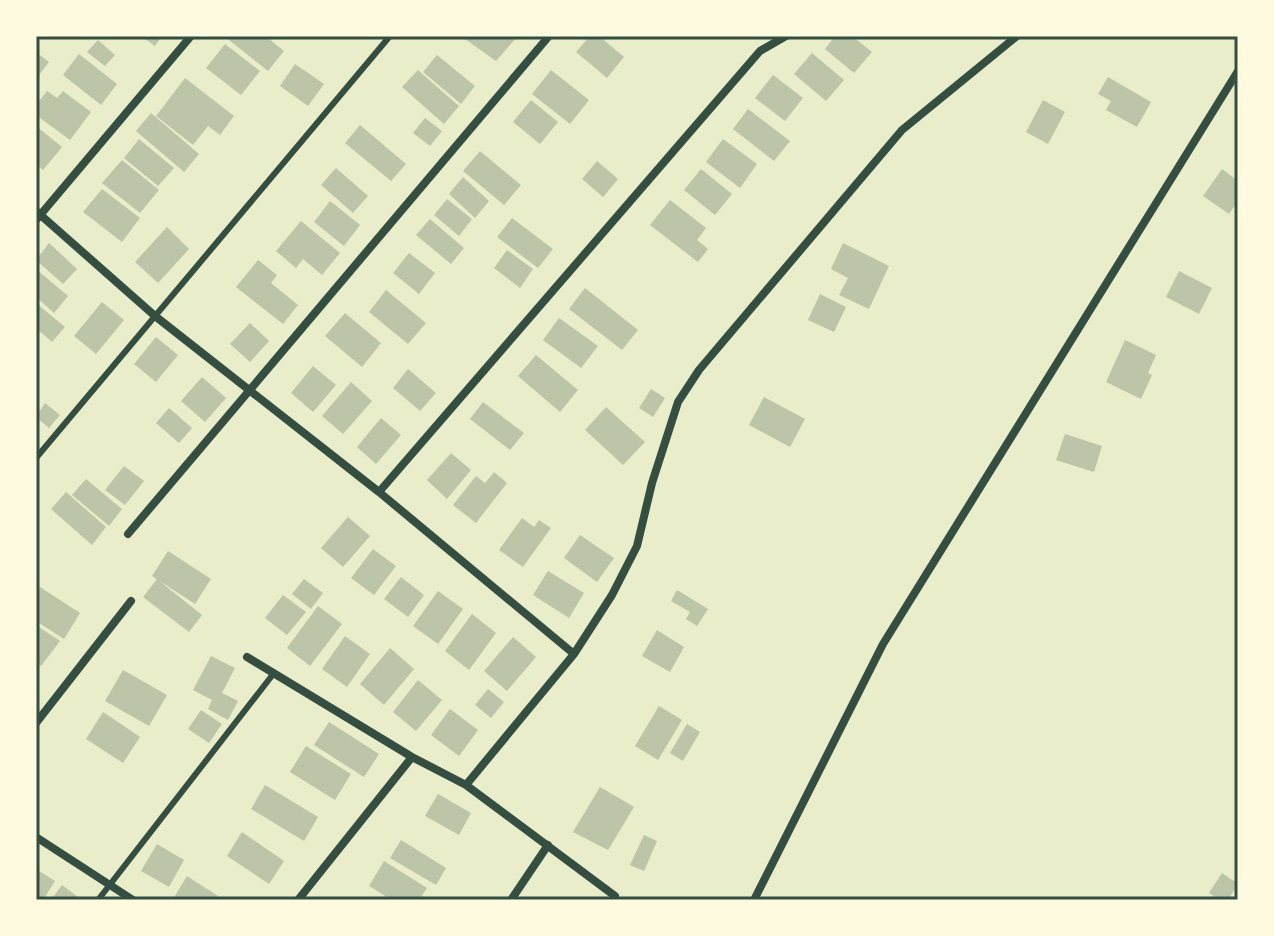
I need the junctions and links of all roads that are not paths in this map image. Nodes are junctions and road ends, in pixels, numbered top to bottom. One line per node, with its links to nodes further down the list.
1 (191, 36): 7 (street)
2 (390, 36): 8 (lane)
3 (549, 36): 9 (street)
4 (786, 36): 11 (street)
5 (1017, 36): 14 (street)
6 (1238, 71): 28 (street)
7 (37, 216): 8 (street)
8 (155, 316): 9 (street); 10 (lane)
9 (250, 388): 11 (street); 12 (street)
10 (36, 458)
11 (379, 492): 14 (street)
12 (128, 534)
13 (131, 601): 17 (street)
14 (574, 654): 19 (street)
15 (247, 657): 16 (street)
16 (274, 673): 18 (street); 22 (lane)
17 (36, 723)
18 (412, 757): 19 (street); 27 (street)
19 (466, 785): 21 (street)
20 (36, 837): 22 (street)
21 (548, 845): 23 (street); 24 (street)
22 (110, 885): 25 (lane); 26 (street)
23 (615, 896)
24 (517, 898)
25 (98, 900)
26 (133, 900)
27 (298, 900)
28 (754, 900)

